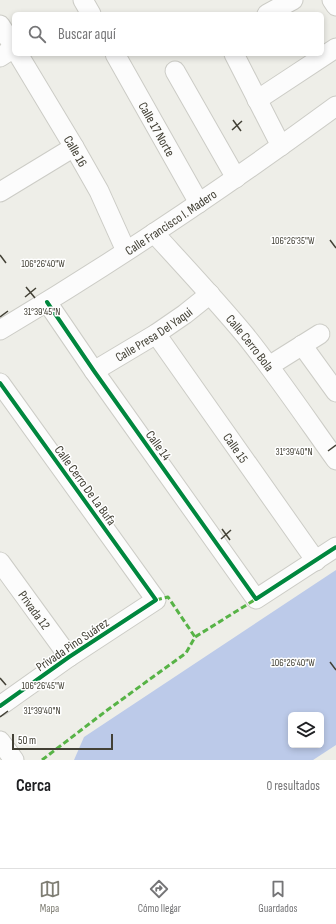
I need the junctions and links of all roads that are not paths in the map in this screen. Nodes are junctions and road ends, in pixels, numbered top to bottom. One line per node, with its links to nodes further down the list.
1 (83, 0): 5 (street)
2 (293, 0): 6 (street)
3 (332, 0): 4 (street)
4 (336, 6)
5 (90, 12)
6 (271, 12)
7 (0, 25): 8 (street)
8 (12, 45)
9 (336, 48): 15 (street)
10 (12, 49): 16 (street)
11 (19, 56): 21 (street, Calle 16)
12 (116, 56): 24 (street, Calle 17 Norte)
13 (235, 56): 18 (street)
14 (324, 56): 18 (street)
15 (324, 56)
16 (0, 57)
17 (175, 71): 22 (street)
18 (257, 100): 20 (street)
19 (336, 106): 20 (street, Calle Francisco I. Madero)
20 (281, 146): 22 (street, Calle Francisco I. Madero)
21 (74, 147): 23 (street); 26 (street, Calle 16)
22 (236, 178): 24 (street, Calle Francisco I. Madero)
23 (0, 192)
24 (199, 203): 25 (street, Calle Francisco I. Madero)
25 (154, 233): 26 (street, Calle Francisco I. Madero); 27 (street, Calle Cerro Bola)
26 (126, 251): 28 (street, Calle Francisco I. Madero)
27 (210, 294): 30 (street, Calle Presa Del Yaqui); 33 (street, Calle Cerro Bola)
28 (47, 302): 29 (street, Calle Francisco I. Madero); 34 (street, Calle 14)
29 (0, 330)
30 (156, 334): 34 (street, Calle Presa Del Yaqui); 39 (street, Calle 15)
31 (320, 334): 32 (street)
32 (302, 345): 33 (street); 36 (street)
33 (269, 366): 37 (street, Calle Cerro Bola)
34 (94, 371): 39 (street, Calle 14)
35 (0, 382): 41 (street, Calle Cerro De La Bufa)
36 (336, 392)
37 (336, 460)
38 (336, 547): 39 (street)
39 (316, 561)
40 (0, 562): 42 (street, Privada 12)
41 (156, 600): 42 (street, Privada Pino Suárez)
42 (69, 657): 43 (street, Privada Pino Suárez)
43 (0, 706)
44 (0, 741): 45 (street)
45 (14, 760)

